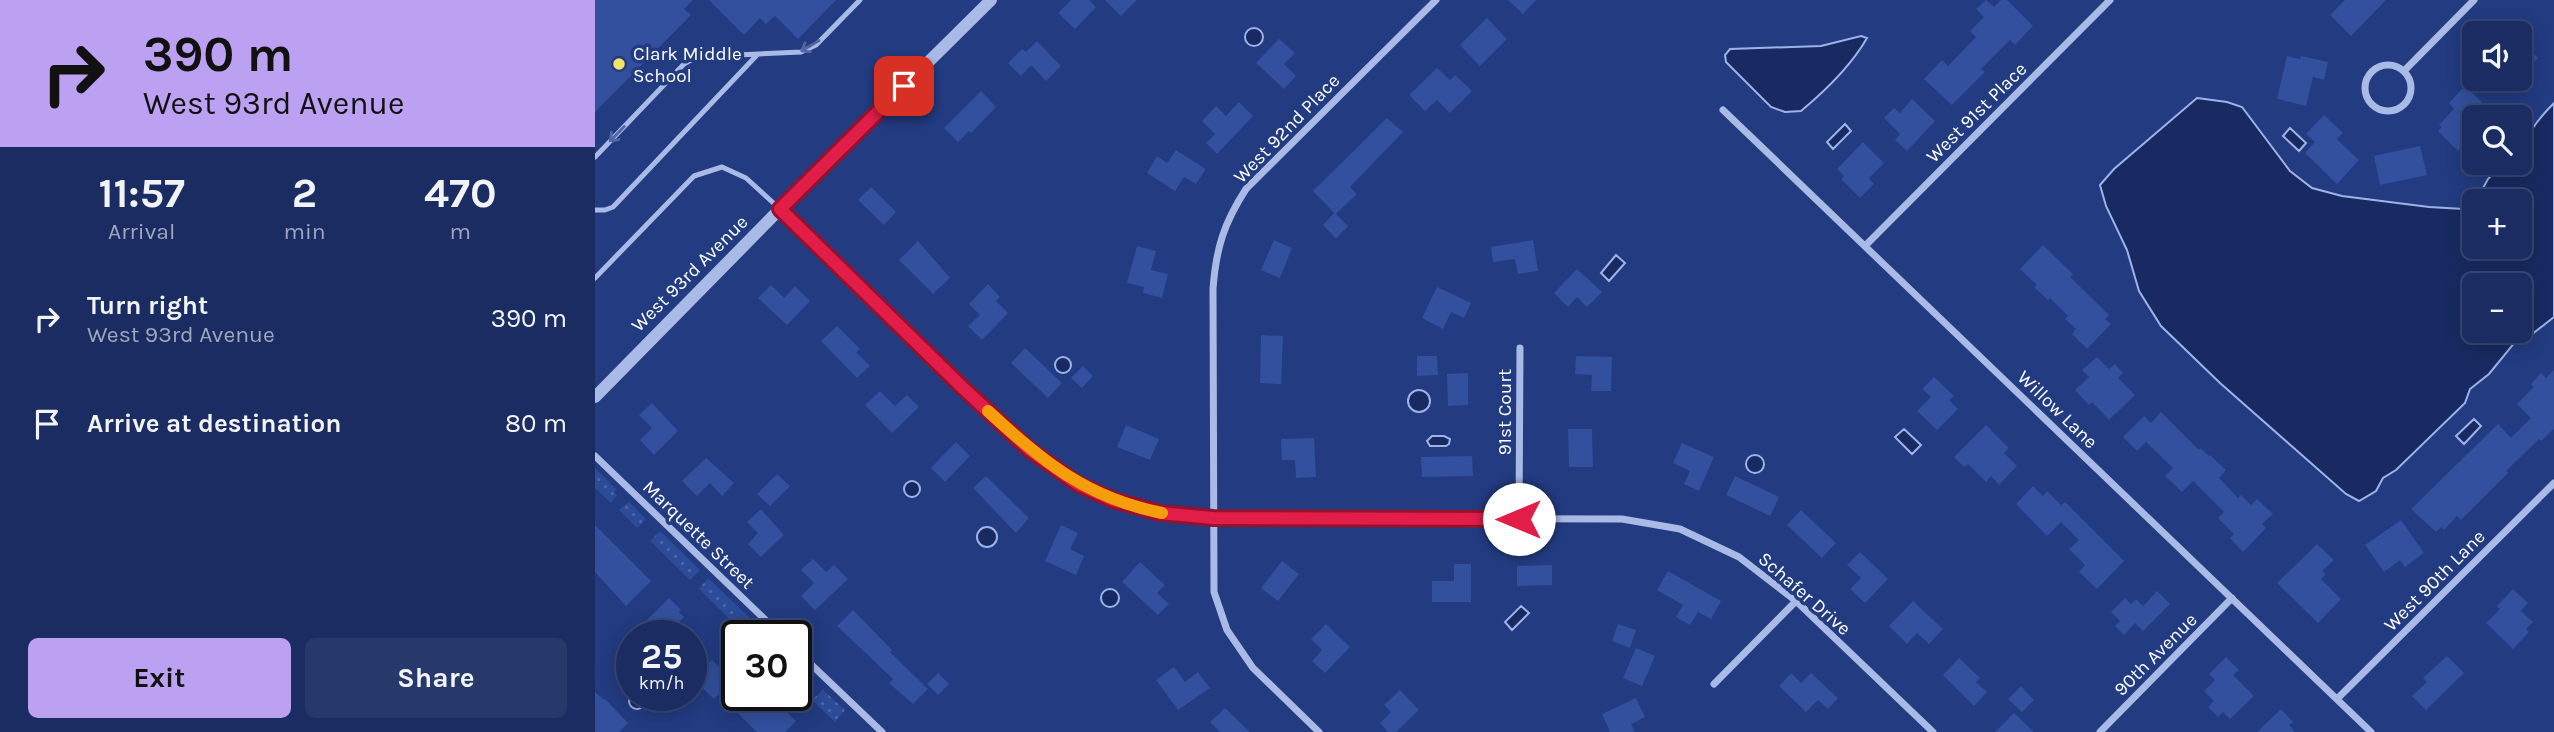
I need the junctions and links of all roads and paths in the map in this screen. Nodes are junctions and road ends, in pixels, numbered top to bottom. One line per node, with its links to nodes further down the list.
1 (860, 0): 6 (lane, one-way to 6)
2 (991, 0): 10 (street, West 93rd Avenue)
3 (1436, 0): 18 (street, West 92nd Place)
4 (2110, 0): 12 (street, West 91st Place)
5 (2474, 0): 7 (street)
6 (757, 55): 9 (lane, one-way to 9); 11 (lane)
7 (2404, 71): 7 (street)
8 (1723, 110): 12 (street, Willow Lane)
9 (595, 157)
10 (780, 209): 13 (lane); 15 (street, West 93rd Avenue); 18 (street, Schafer Drive)
11 (595, 210)
12 (1865, 246): 20 (street, Willow Lane)
13 (595, 278)
14 (1520, 348): 19 (street, 91st Court)
15 (595, 397)
16 (595, 456): 22 (street, Marquette Street)
17 (2554, 483): 25 (street, West 90th Lane)
18 (1213, 518): 19 (street, Schafer Drive); 27 (street, West 92nd Place)
19 (1519, 519): 21 (street, Schafer Drive)
20 (2232, 598): 25 (street, Willow Lane); 29 (street, 90th Avenue)
21 (1796, 601): 24 (street); 28 (street, Schafer Drive)
22 (765, 620)
23 (812, 665): 26 (street)
24 (1714, 684)
25 (2337, 699): 30 (street, Willow Lane)
26 (882, 732)
27 (1319, 732)
28 (1933, 732)
29 (2100, 732)
30 (2371, 732)

